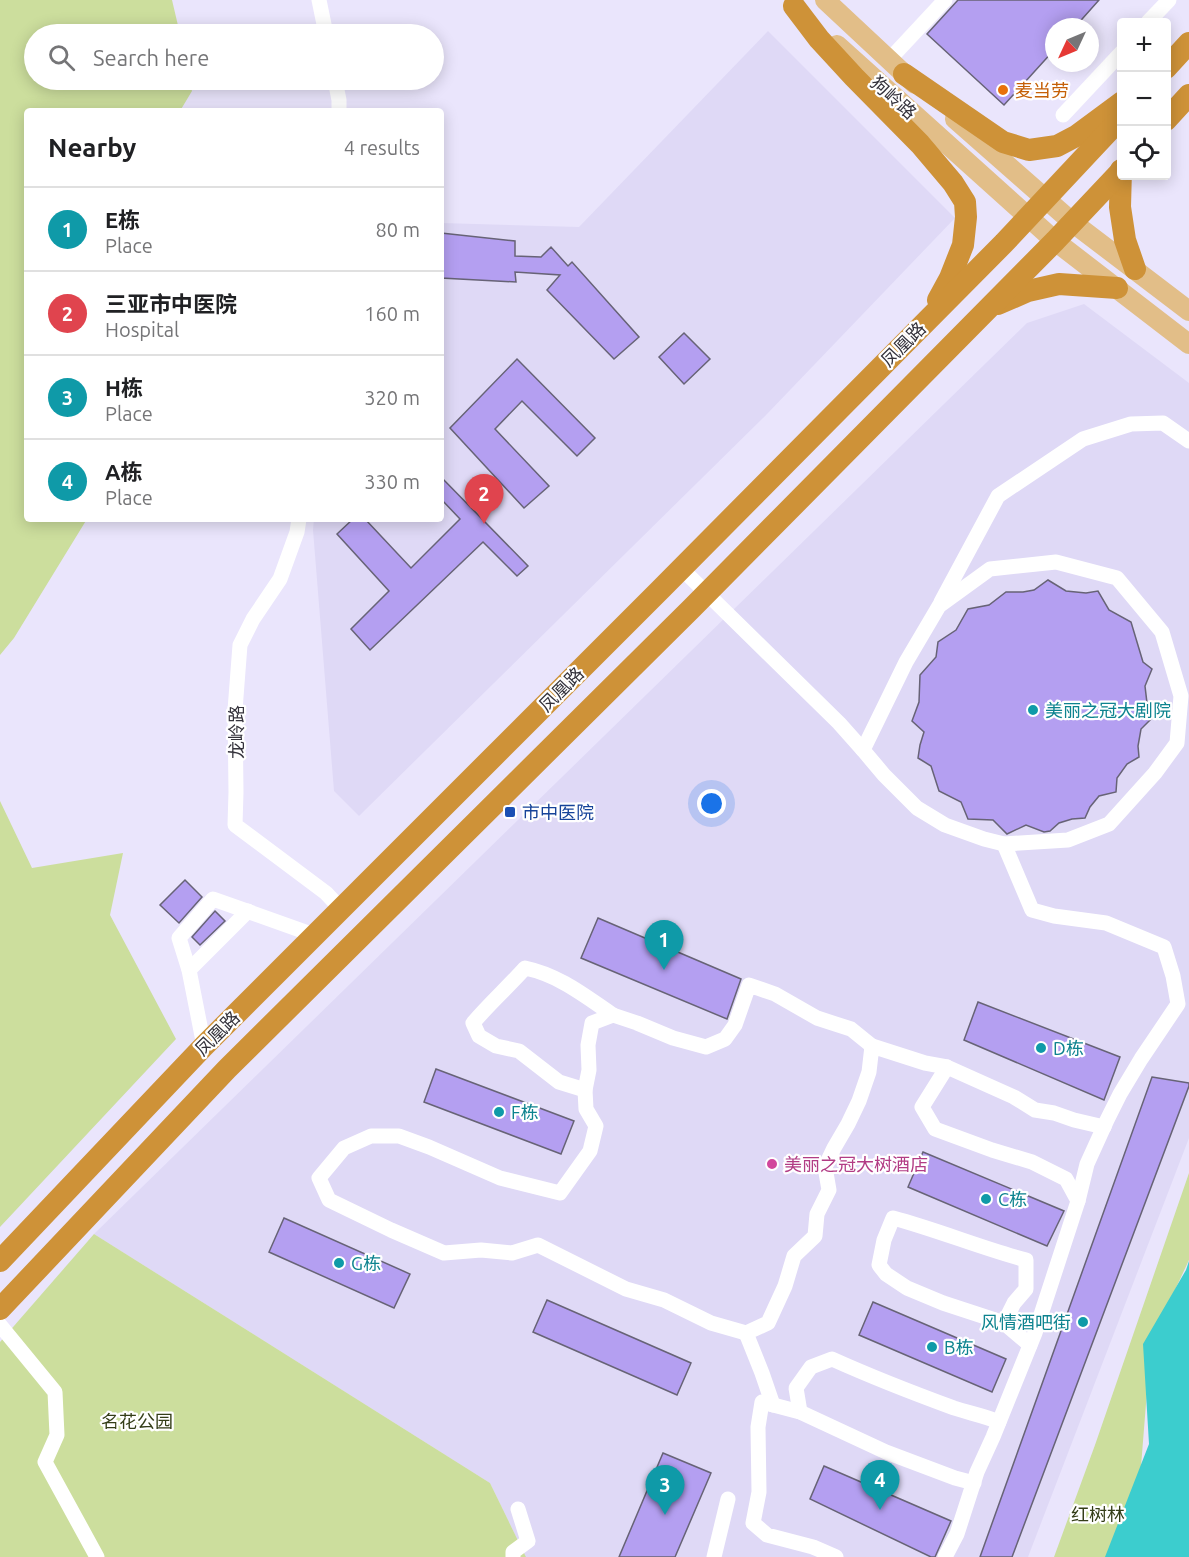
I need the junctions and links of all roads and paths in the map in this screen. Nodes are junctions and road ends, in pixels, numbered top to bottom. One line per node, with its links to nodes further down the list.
1 (319, 0): 7 (street)
2 (825, 0): 11 (main road, 狗岭路)
3 (945, 0): 11 (street)
4 (1169, 0): 6 (street)
5 (791, 3): 22 (main road, 狗岭路); 29 (highway)
6 (1152, 18)
7 (324, 24)
8 (1189, 44): 10 (highway)
9 (1117, 57): 16 (street)
10 (1171, 64)
11 (896, 67): 14 (highway); 21 (main road, 狗岭路)
12 (337, 90): 15 (street)
13 (1189, 95): 17 (highway)
14 (1117, 106)
15 (339, 108)
16 (1063, 115)
17 (1171, 115)
18 (1117, 122): 21 (highway, 凤凰路)
19 (1117, 174): 23 (highway, 凤凰路)
20 (1121, 180): 25 (highway)
21 (1045, 199): 22 (highway, 凤凰路); 23 (main road, 狗岭路)
22 (1028, 217): 24 (main road, 狗岭路); 29 (highway, 凤凰路)
23 (1072, 222): 24 (highway, 凤凰路); 25 (main road, 狗岭路)
24 (1055, 240): 26 (main road, 狗岭路); 27 (highway, 凤凰路)
25 (1135, 269): 28 (main road, 狗岭路)
26 (1117, 288): 27 (highway); 30 (main road, 狗岭路)
27 (986, 310): 34 (highway, 凤凰路)
28 (1189, 312)
29 (912, 335): 33 (highway, 凤凰路)
30 (1189, 344)
31 (1189, 441): 35 (street)
32 (299, 522): 40 (street, 龙岭路)
33 (681, 568): 34 (street); 40 (highway, 凤凰路)
34 (707, 592): 38 (street); 48 (highway, 凤凰路)
35 (939, 606): 37 (street); 38 (street)
36 (1189, 679): 37 (street)
37 (1181, 696): 39 (street)
38 (863, 750): 39 (street)
39 (1004, 844): 50 (street)
40 (340, 909): 42 (highway, 凤凰路)
41 (248, 911): 42 (street); 43 (street); 43 (street)
42 (314, 935): 45 (highway, 凤凰路)
43 (189, 970): 45 (street)
44 (614, 1015): 46 (street); 49 (street); 49 (street)
45 (204, 1046): 48 (highway); 52 (highway, 凤凰路)
46 (872, 1046): 47 (street); 56 (street)
47 (947, 1068): 50 (street); 51 (street)
48 (227, 1069): 53 (highway, 凤凰路)
49 (585, 1090): 56 (street)
50 (1104, 1127): 51 (street)
51 (1078, 1201): 57 (street)
52 (0, 1261)
53 (0, 1309)
54 (1004, 1323): 54 (street); 57 (street)
55 (0, 1325): 64 (street)
56 (746, 1333): 58 (street)
57 (1030, 1346): 60 (street)
58 (772, 1405): 59 (street); 67 (street)
59 (801, 1412): 60 (street); 61 (street)
60 (999, 1422): 61 (street)
61 (974, 1483): 68 (street)
62 (728, 1499): 66 (street)
63 (518, 1509): 65 (street)
64 (97, 1557)
65 (513, 1557)
66 (714, 1557)
67 (836, 1557)
68 (945, 1557)

